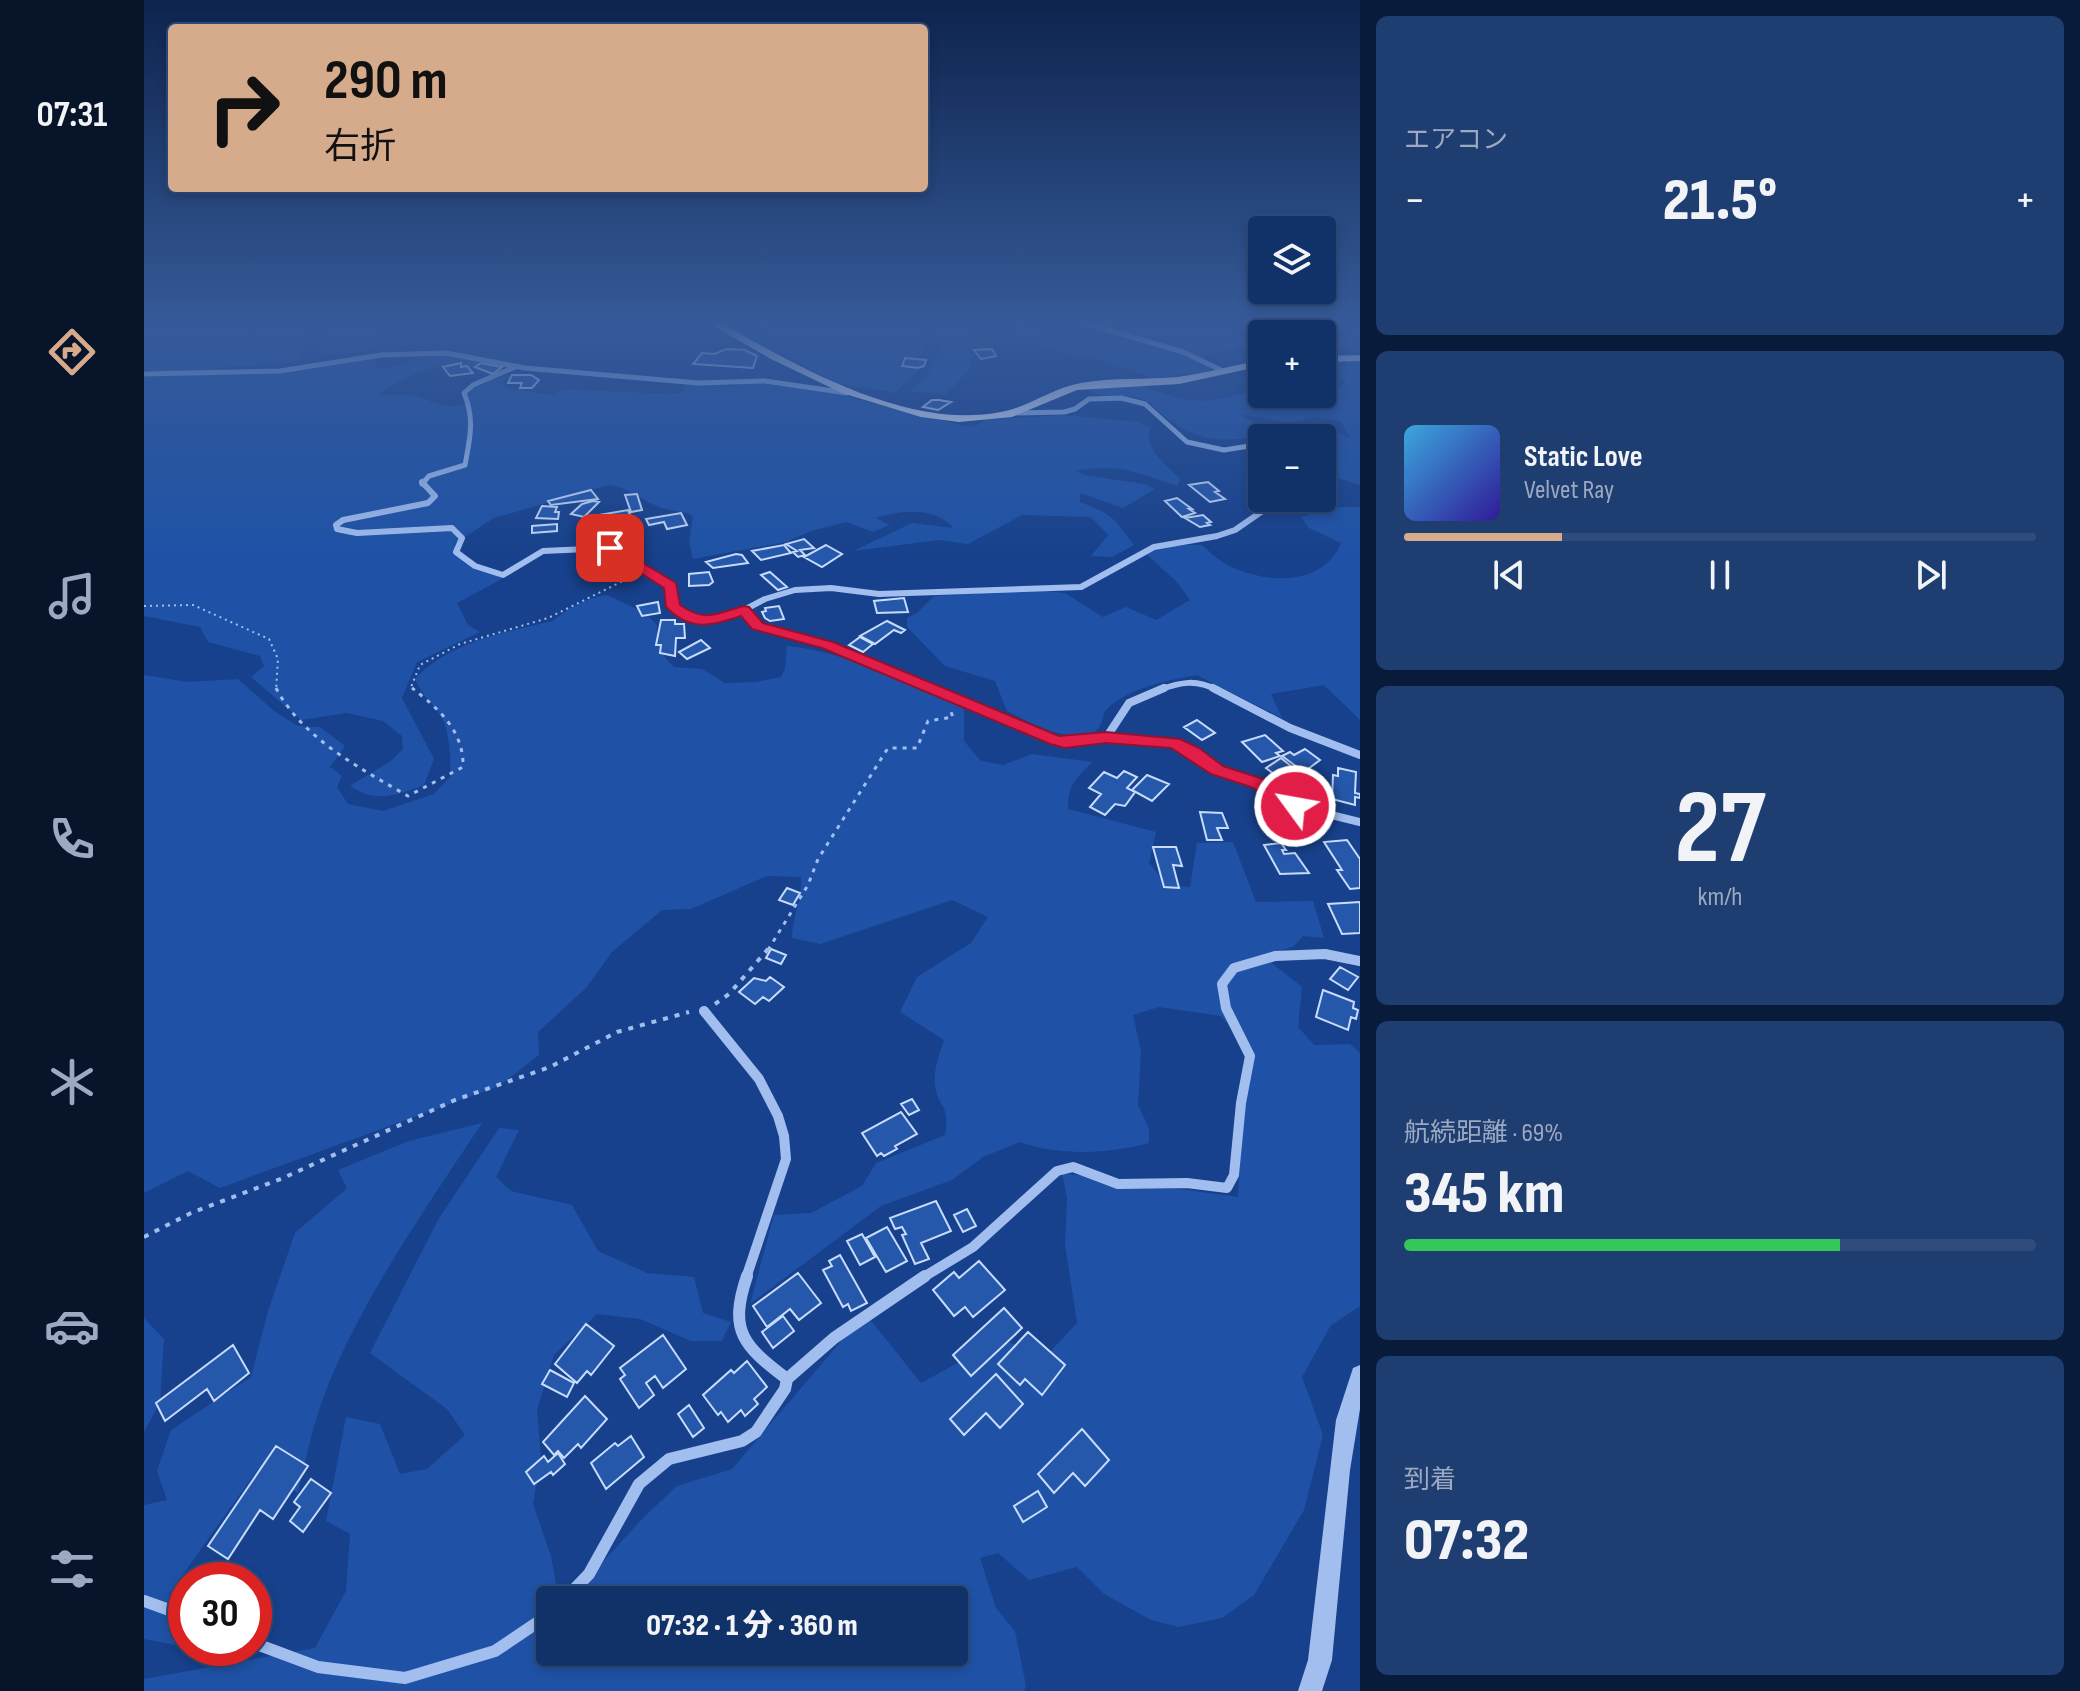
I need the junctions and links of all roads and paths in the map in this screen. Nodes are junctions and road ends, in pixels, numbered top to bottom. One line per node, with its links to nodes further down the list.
1 (466, 399): 9 (street)
2 (877, 399): 6 (main road)
3 (1049, 399): 6 (main road)
4 (1092, 399): 6 (street)
5 (1125, 399): 7 (street)
6 (1017, 413)
7 (1248, 446)
8 (1261, 512): 11 (street)
9 (648, 572): 10 (path); 11 (street)
10 (144, 606)
11 (744, 610): 13 (street)
12 (949, 706): 17 (path)
13 (1106, 738): 14 (street); 15 (street)
14 (1360, 755)
15 (1360, 822)
16 (1360, 961): 20 (street)
17 (704, 1011): 18 (path); 20 (street)
18 (144, 1237)
19 (1360, 1375): 26 (street)
20 (787, 1379): 21 (street)
21 (577, 1586)
22 (144, 1601): 23 (street)
23 (168, 1610)
24 (536, 1623): 25 (street)
25 (272, 1650)
26 (1310, 1691)

